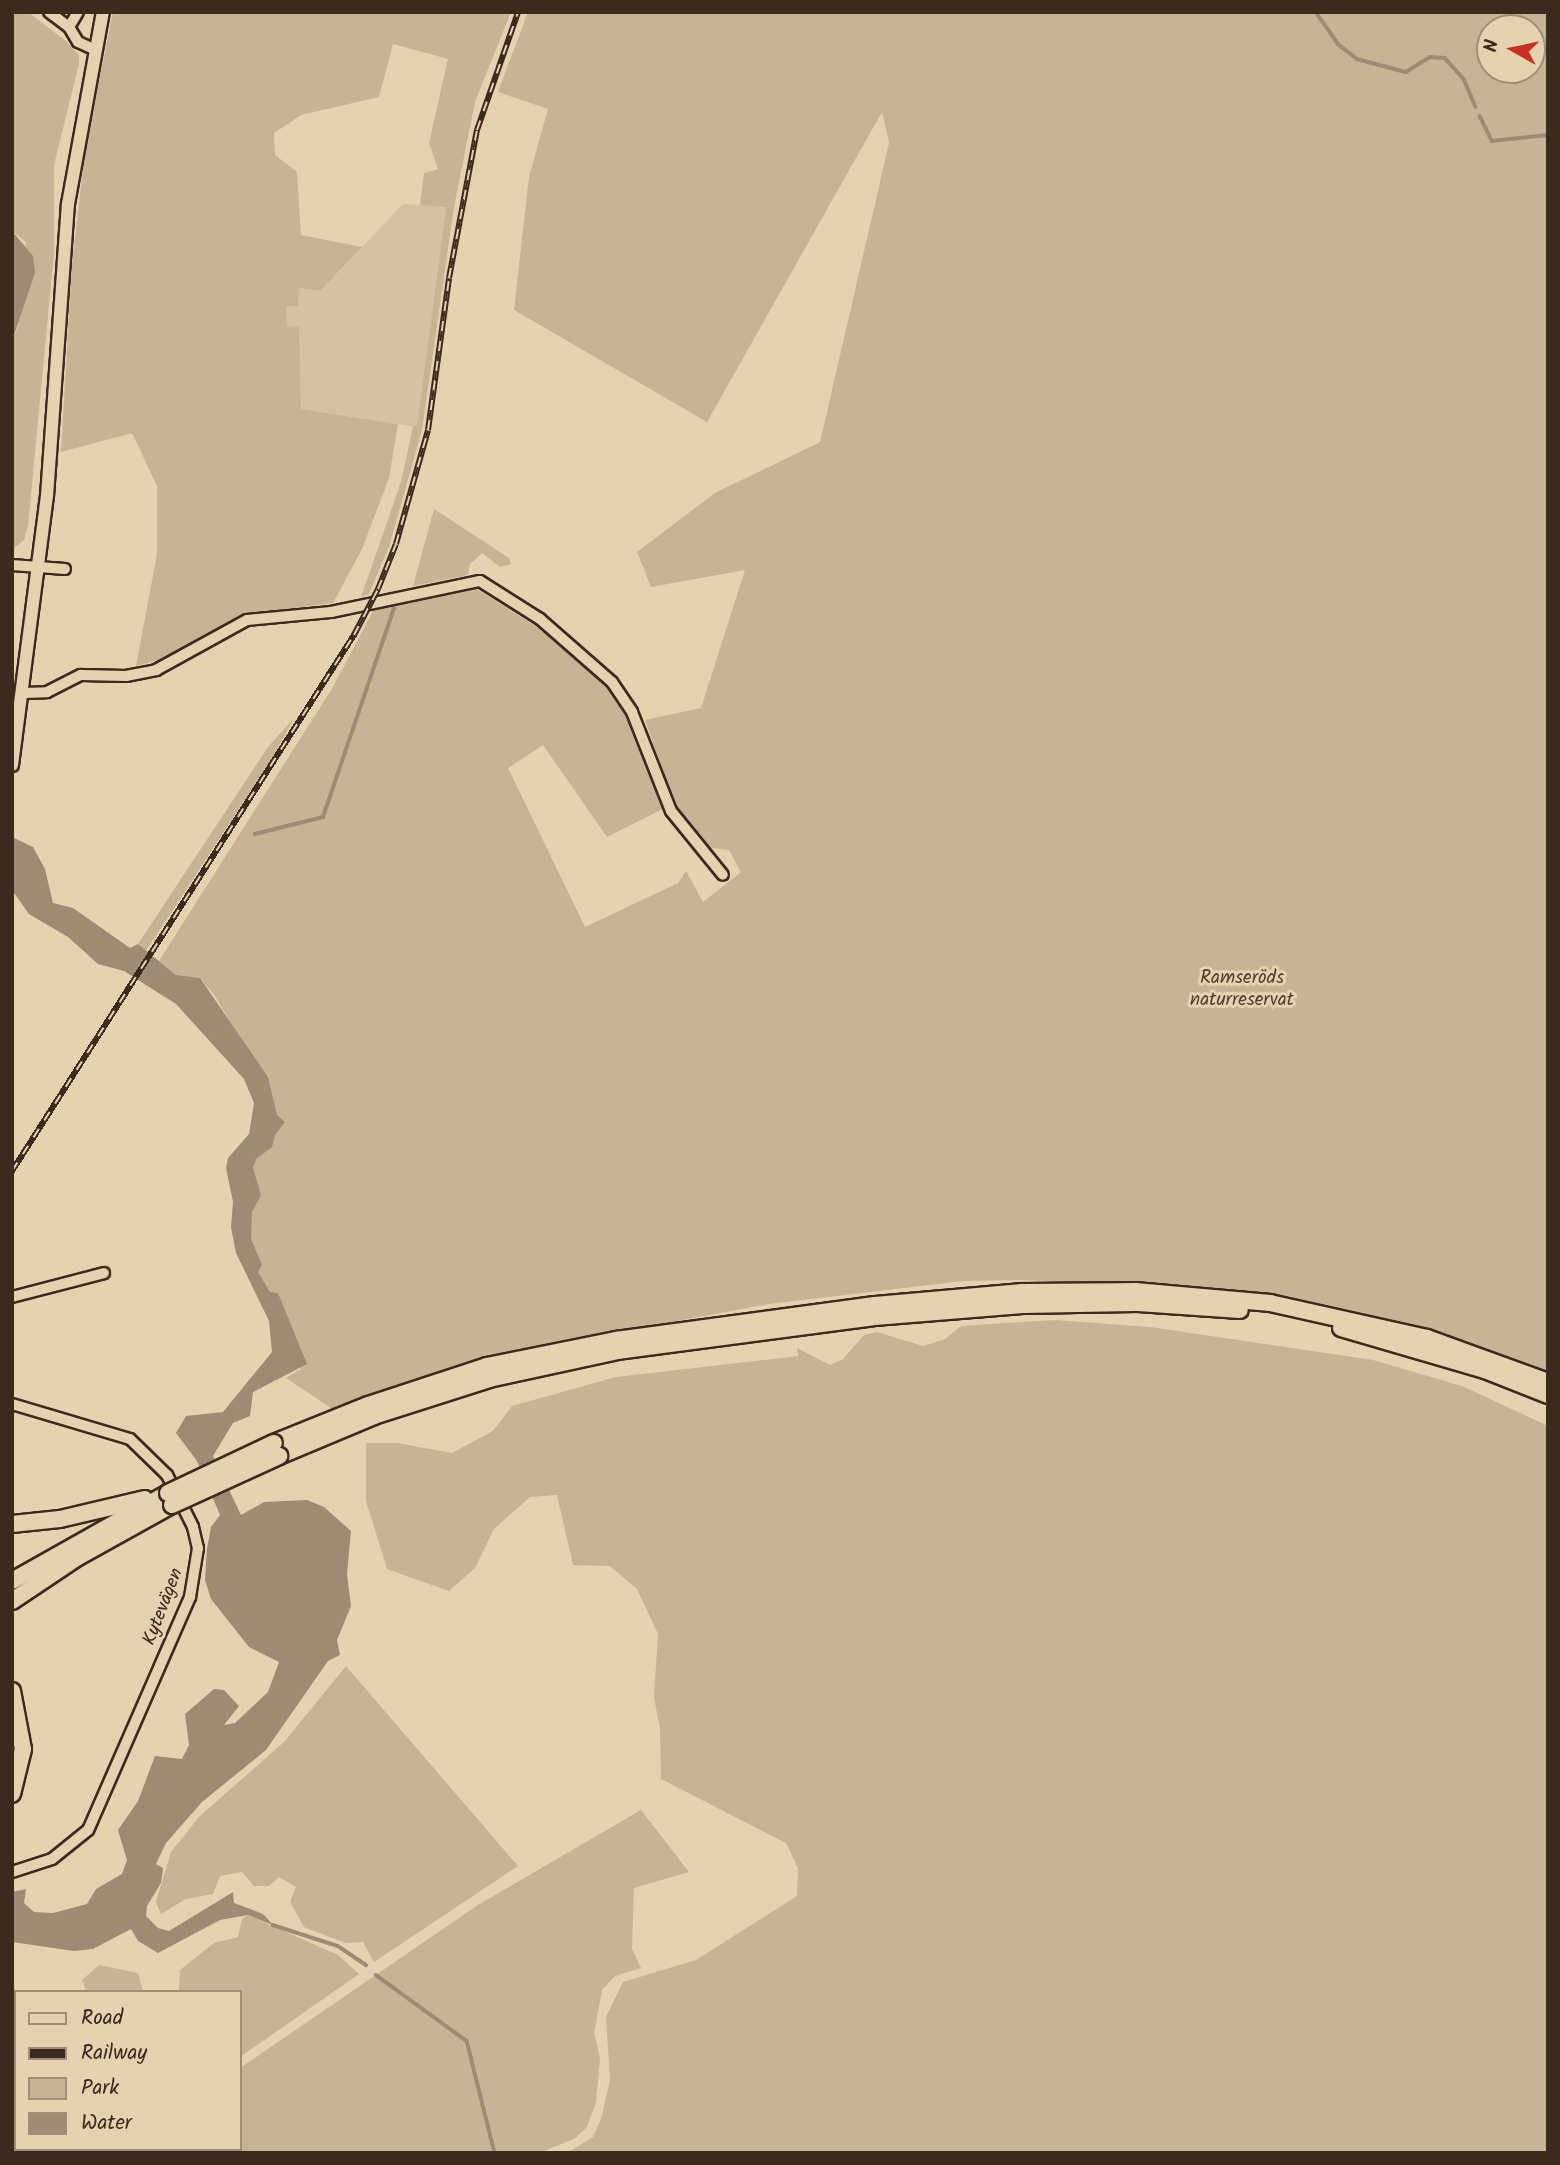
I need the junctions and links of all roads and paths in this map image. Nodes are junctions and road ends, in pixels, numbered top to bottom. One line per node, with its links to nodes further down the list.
1 (49, 12): 4 (street)
2 (78, 12): 4 (street)
3 (103, 12): 5 (street)
4 (69, 27): 5 (street)
5 (94, 49): 7 (street)
6 (12, 565): 7 (street)
7 (39, 566): 8 (street); 9 (street)
8 (65, 569)
9 (24, 693): 10 (street); 11 (street)
10 (12, 765)
11 (723, 875)
12 (104, 1273): 13 (street)
13 (12, 1297)
14 (1548, 1382): 17 (main road)
15 (1548, 1395): 17 (main road)
16 (12, 1404): 24 (street, Kytevägen)
17 (276, 1449): 18 (main road, bridge)
18 (170, 1499): 19 (main road); 20 (main road); 21 (main road)
19 (12, 1524)
20 (12, 1581)
21 (12, 1601)
22 (12, 1691): 23 (main road)
23 (12, 1794)
24 (12, 1872)

